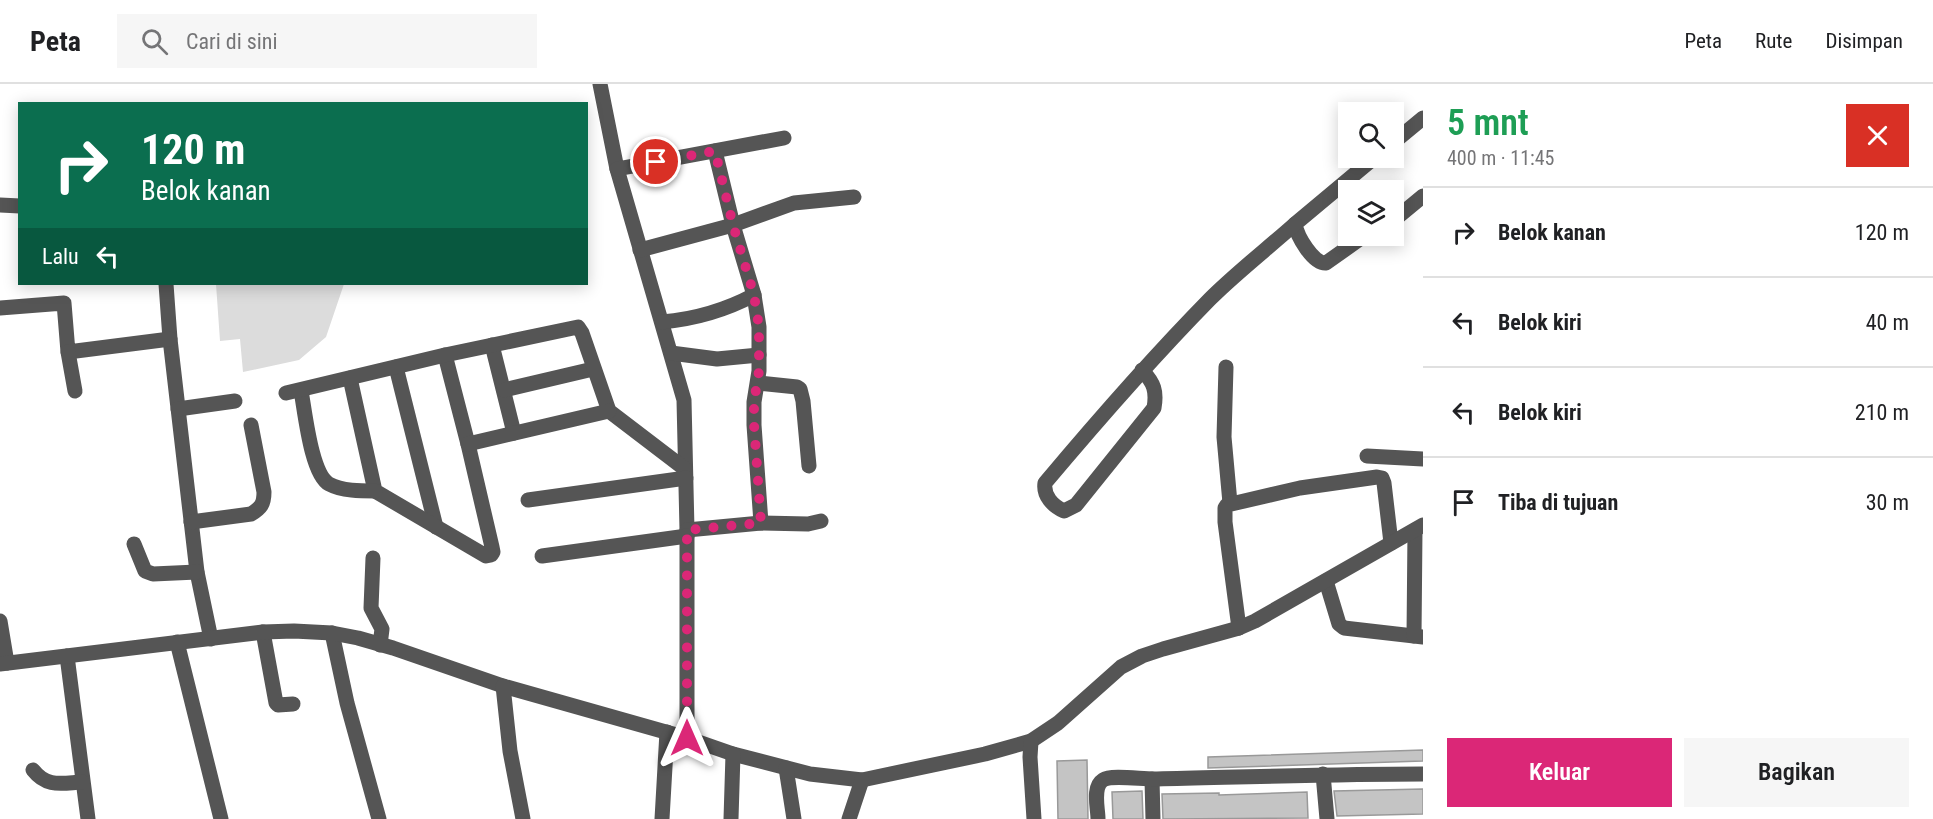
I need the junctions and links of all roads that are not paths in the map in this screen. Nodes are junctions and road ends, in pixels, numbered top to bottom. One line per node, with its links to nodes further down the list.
1 (600, 84): 7 (street)
2 (1423, 118): 3 (street)
3 (1404, 134)
4 (784, 138): 5 (street)
5 (715, 151): 7 (street); 14 (street)
6 (1362, 168): 13 (street)
7 (617, 169): 16 (street)
8 (1423, 196): 12 (street)
9 (854, 197): 14 (street)
10 (0, 205): 11 (street)
11 (18, 206)
12 (1404, 212)
13 (1295, 224): 15 (street); 30 (street)
14 (733, 225): 16 (street); 18 (street)
15 (1350, 246)
16 (640, 250): 20 (street)
17 (166, 285): 21 (street)
18 (754, 295): 20 (street); 26 (street)
19 (0, 308): 23 (street)
20 (662, 322): 24 (street)
21 (170, 339): 23 (street); 36 (street)
22 (492, 345): 25 (street); 29 (street); 33 (street)
23 (68, 352): 34 (street)
24 (671, 353): 26 (street); 44 (street)
25 (445, 355): 27 (street); 40 (street)
26 (759, 355): 32 (street)
27 (396, 367): 31 (street); 51 (street)
28 (1226, 367): 47 (street)
29 (594, 369): 33 (street); 37 (street)
30 (1142, 370): 30 (street)
31 (350, 378): 45 (street); 45 (street)
32 (758, 383): 43 (street); 50 (street)
33 (504, 390): 39 (street)
34 (75, 392)
35 (235, 400): 36 (street)
36 (178, 409): 49 (street)
37 (609, 411): 39 (street); 44 (street)
38 (251, 424): 49 (street)
39 (514, 433): 40 (street)
40 (468, 444): 51 (street)
41 (1367, 456): 42 (street)
42 (1423, 459)
43 (809, 466)
44 (686, 473): 46 (street); 53 (street)
45 (375, 491): 51 (street)
46 (528, 500)
47 (1230, 503): 54 (street); 61 (street)
48 (821, 521): 50 (street)
49 (191, 522): 58 (street)
50 (761, 523): 53 (street)
51 (436, 527)
52 (1419, 527): 54 (street); 64 (street)
53 (687, 533): 56 (street); 73 (street)
54 (1391, 543): 59 (street)
55 (134, 544): 58 (street)
56 (542, 556)
57 (373, 558): 67 (street)
58 (197, 572): 65 (street)
59 (1326, 581): 61 (street); 64 (street)
60 (0, 621): 69 (street)
61 (1239, 628): 74 (street)
62 (263, 632): 63 (street); 65 (street); 71 (street)
63 (332, 633): 67 (street); 85 (street)
64 (1419, 636)
65 (211, 639): 66 (street)
66 (177, 642): 68 (street); 84 (street)
67 (380, 645): 70 (street)
68 (67, 656): 69 (street); 82 (street)
69 (3, 663)
70 (503, 686): 72 (street); 86 (street)
71 (293, 704)
72 (667, 732): 73 (street); 87 (street)
73 (687, 738): 75 (street)
74 (1031, 741): 81 (street); 91 (street)
75 (733, 754): 76 (street); 88 (street)
76 (786, 768): 81 (street); 89 (street)
77 (33, 770): 82 (street)
78 (1323, 774): 79 (street); 80 (street); 94 (street)
79 (1423, 774)
80 (1152, 779): 92 (street); 93 (street)
81 (862, 780): 90 (street)
82 (82, 782): 83 (street)
83 (88, 819)
84 (221, 819)
85 (379, 819)
86 (523, 819)
87 (662, 819)
88 (731, 819)
89 (794, 819)
90 (849, 819)
91 (1034, 819)
92 (1098, 819)
93 (1153, 819)
94 (1327, 819)

